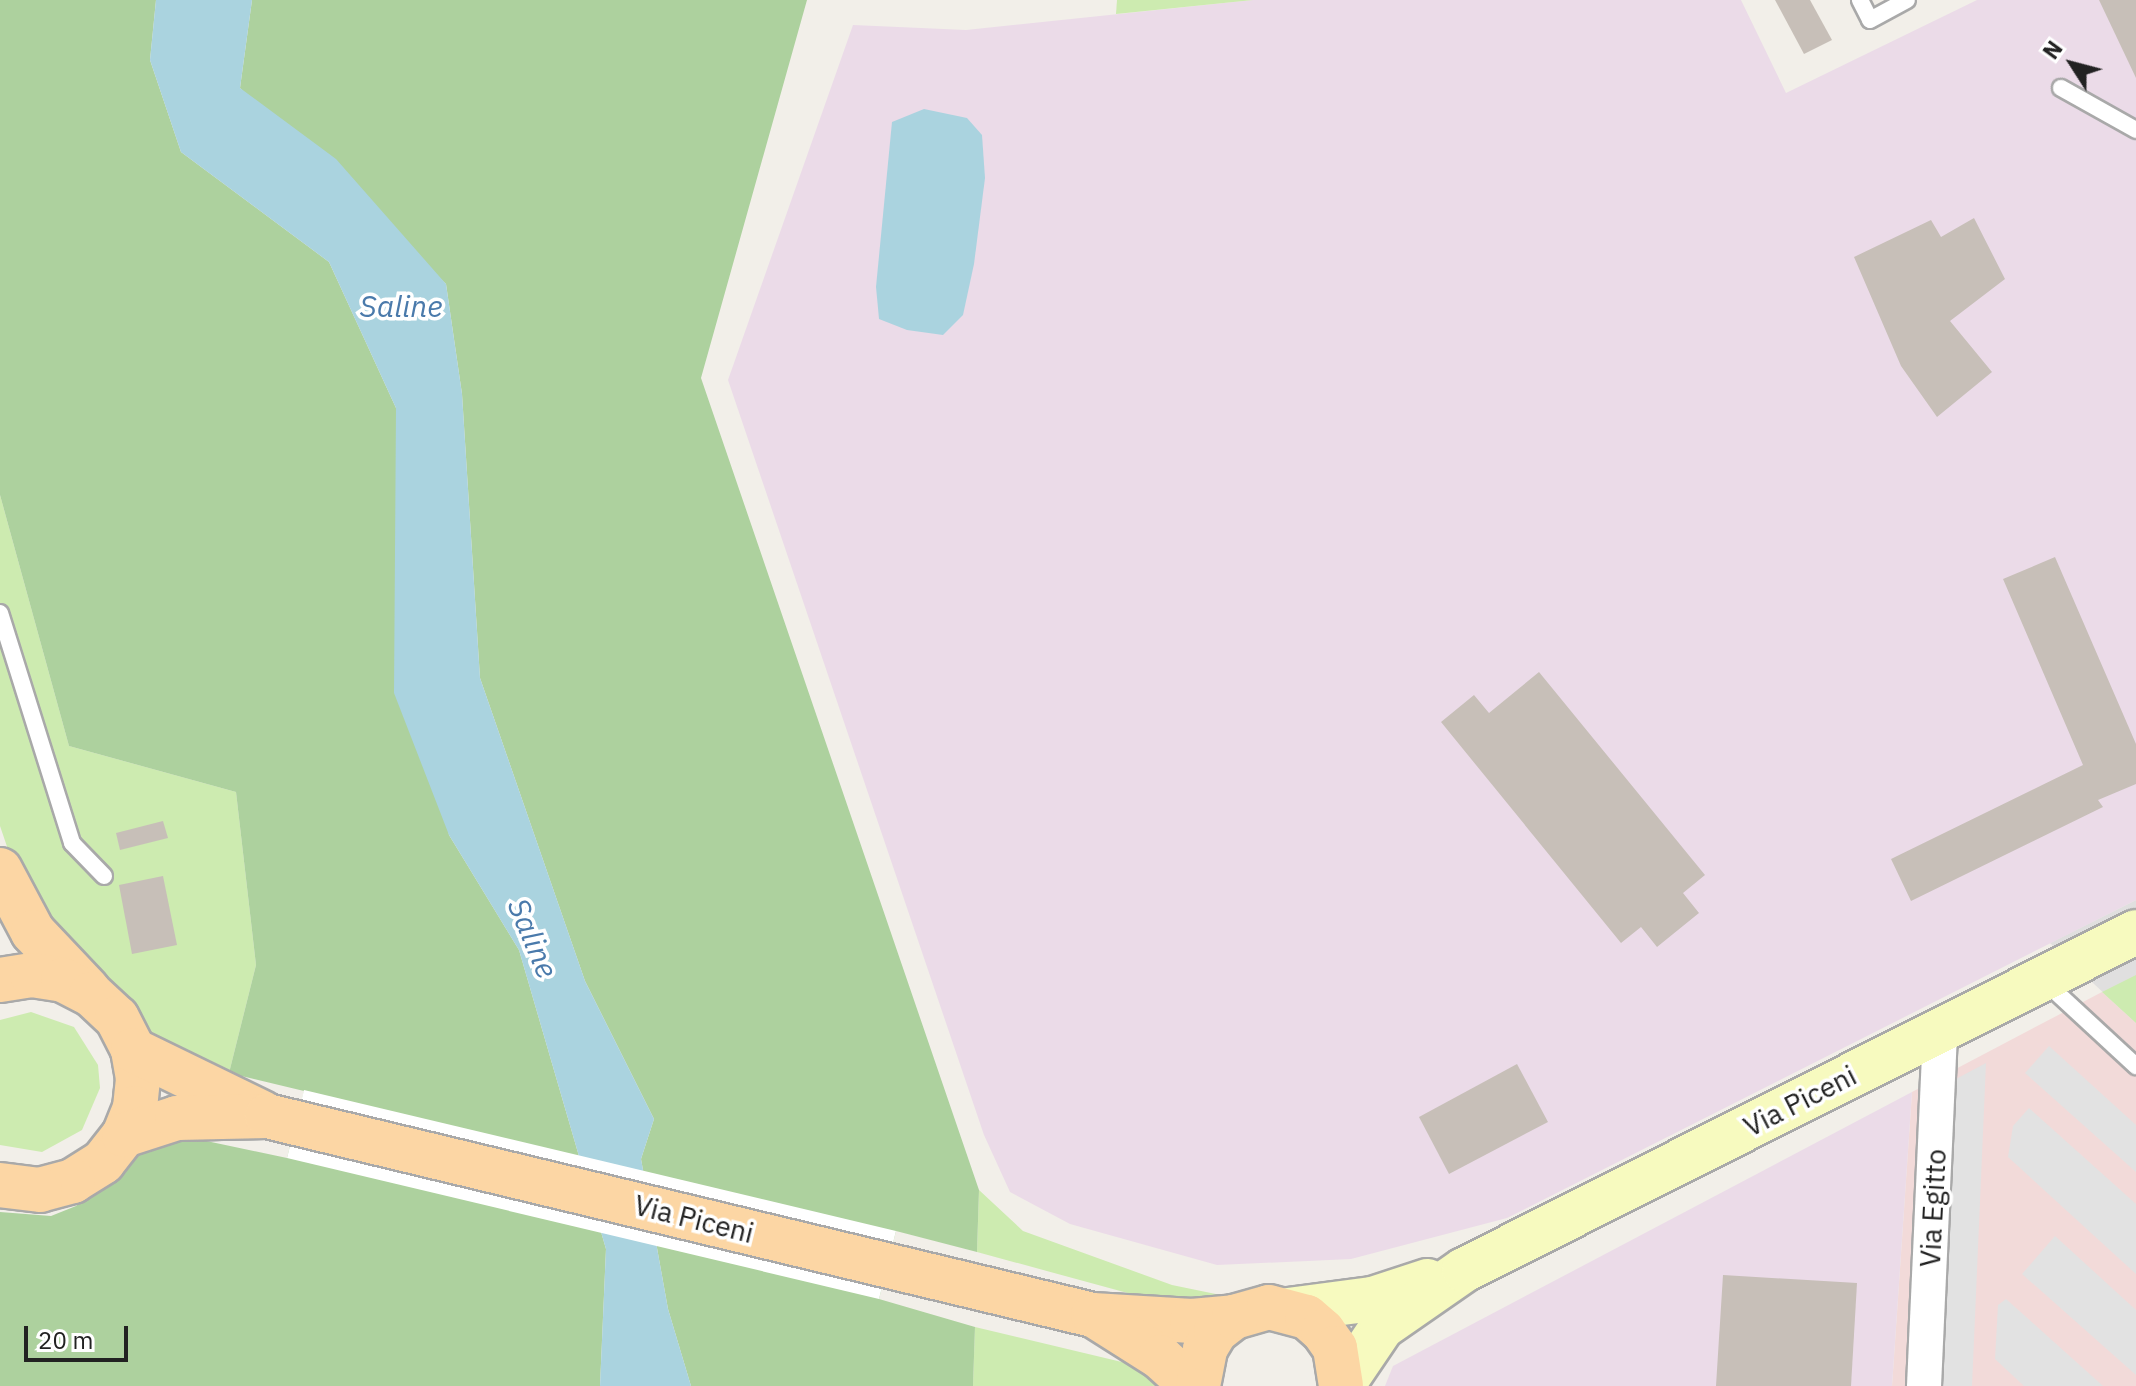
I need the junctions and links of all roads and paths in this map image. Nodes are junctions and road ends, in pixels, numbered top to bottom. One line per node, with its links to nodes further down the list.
1 (1860, 0): 2 (lane)
2 (1907, 0)
3 (2061, 88): 4 (lane)
4 (2136, 130)
5 (0, 613): 7 (lane)
6 (0, 870): 11 (main road)
7 (104, 876)
8 (2136, 932): 9 (main road, Via Piceni)
9 (2042, 979): 12 (main road, Via Piceni); 14 (lane)
10 (0, 980): 11 (main road)
11 (91, 994): 13 (main road)
12 (1940, 1031): 18 (main road, Via Piceni); 24 (street, Via Egitto)
13 (133, 1050): 15 (main road); 16 (main road)
14 (2136, 1066)
15 (282, 1119): 16 (main road); 20 (main road, Via Piceni)
16 (124, 1135): 17 (main road)
17 (0, 1185)
18 (1464, 1270): 19 (main road, Via Piceni); 23 (main road, Via Piceni)
19 (1288, 1310): 21 (main road, Via Piceni); 23 (main road)
20 (1093, 1315): 21 (main road, Via Piceni); 22 (main road, Via Piceni)
21 (1234, 1317): 22 (main road)
22 (1195, 1386)
23 (1342, 1386)
24 (1924, 1386)

